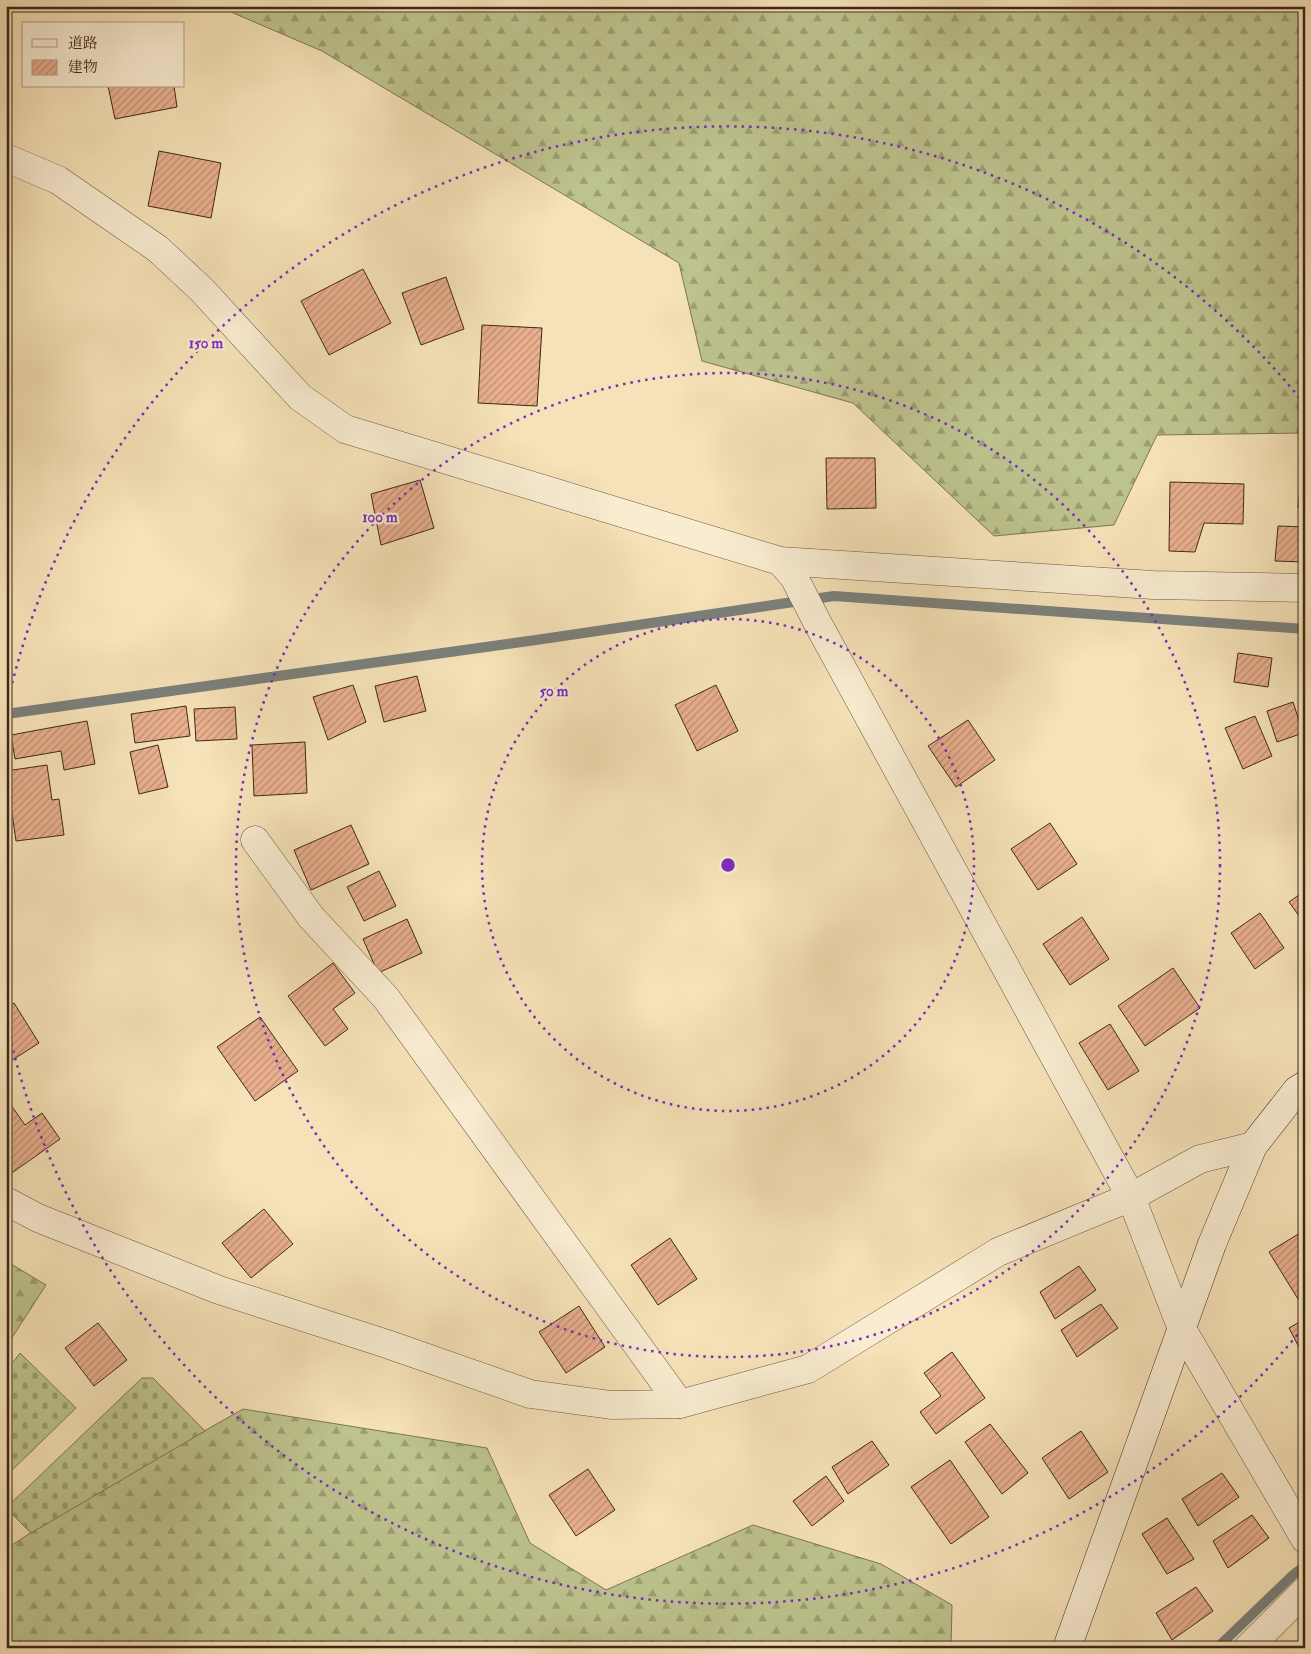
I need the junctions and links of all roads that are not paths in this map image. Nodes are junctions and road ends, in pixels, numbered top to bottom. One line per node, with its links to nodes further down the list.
1 (6, 158): 2 (street)
2 (787, 569): 3 (street); 7 (street)
3 (1305, 588)
4 (255, 840): 10 (street)
5 (1305, 1084): 6 (street)
6 (1252, 1146): 7 (street); 9 (street)
7 (1131, 1197): 9 (street); 10 (street)
8 (6, 1201): 10 (street)
9 (1182, 1329): 11 (street); 13 (street)
10 (680, 1404)
11 (1303, 1532)
12 (1305, 1591): 14 (street)
13 (1067, 1648)
14 (1248, 1648)

